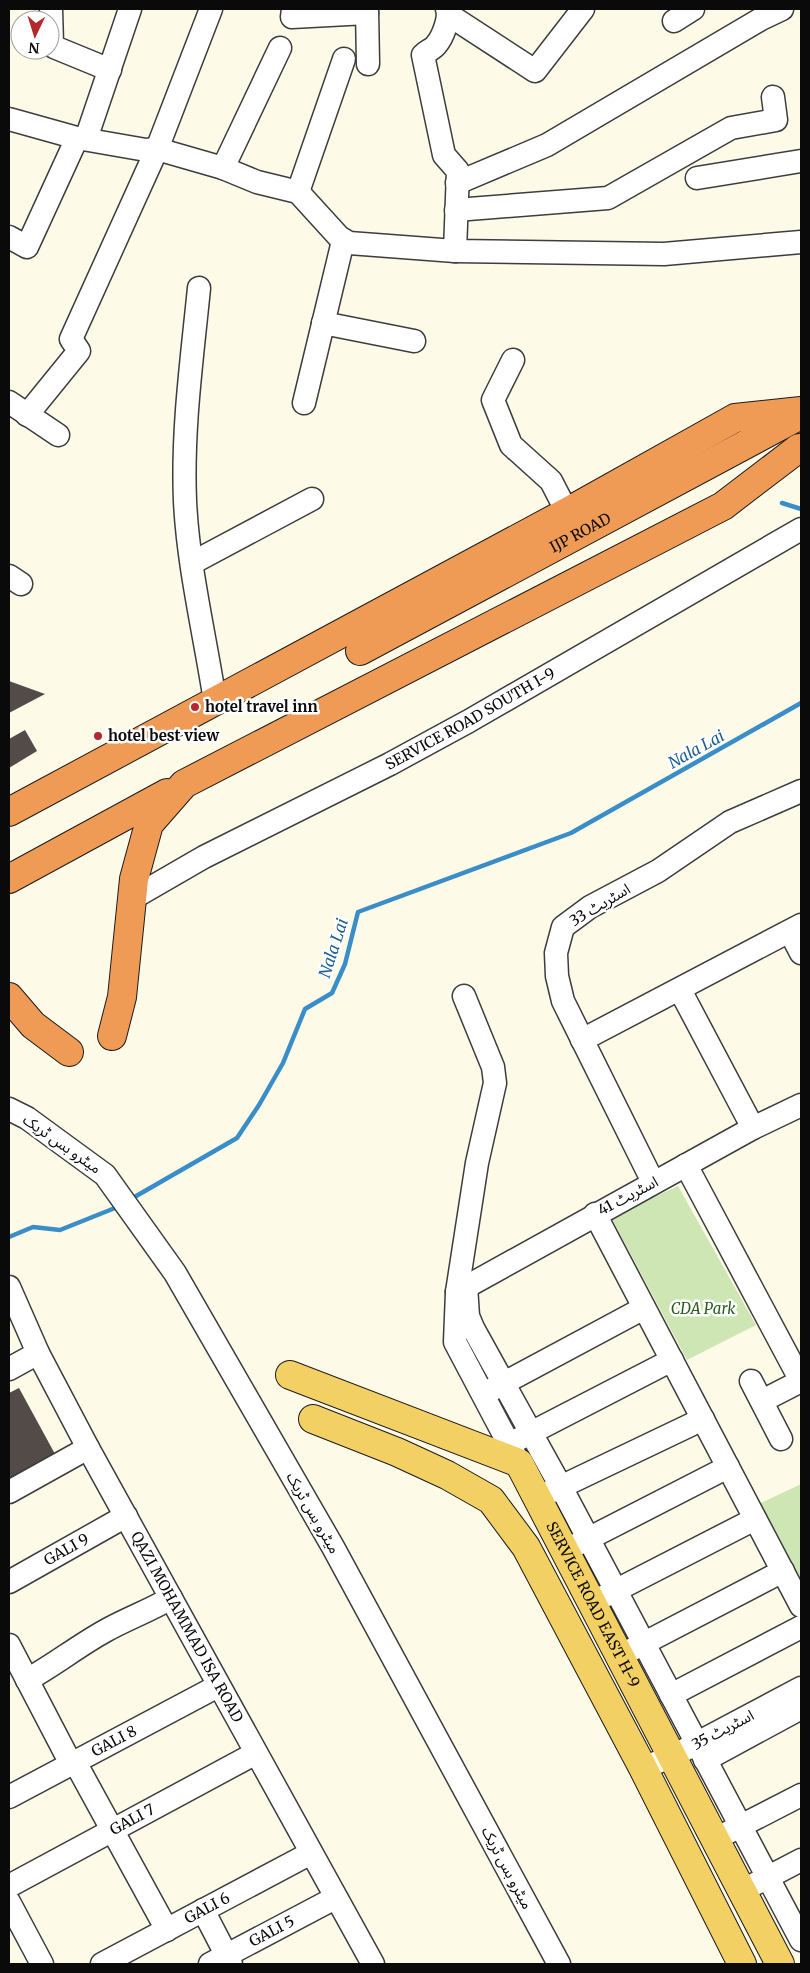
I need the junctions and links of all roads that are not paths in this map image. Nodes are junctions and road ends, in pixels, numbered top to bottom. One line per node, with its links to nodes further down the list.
1 (51, 9): 14 (street)
2 (130, 9): 14 (street)
3 (211, 9): 18 (street)
4 (293, 9): 8 (street)
5 (583, 9): 9 (street)
6 (692, 9): 10 (street)
7 (782, 9): 22 (street)
8 (367, 11): 13 (street)
9 (448, 12): 22 (street)
10 (674, 21)
11 (280, 48): 20 (street)
12 (344, 59): 23 (street)
13 (368, 64)
14 (110, 70): 17 (street)
15 (773, 97): 24 (street)
16 (9, 119): 17 (street)
17 (81, 139): 18 (street); 25 (street)
18 (157, 149): 20 (street); 36 (street)
19 (801, 161): 21 (street)
20 (223, 168): 23 (street)
21 (697, 178)
22 (457, 183): 24 (street)
23 (298, 192): 26 (street)
24 (456, 210): 28 (street)
25 (9, 237)
26 (343, 241): 28 (street); 30 (street)
27 (801, 242): 28 (street)
28 (455, 251)
29 (199, 288): 42 (street)
30 (323, 323): 31 (street); 34 (street)
31 (414, 341)
32 (513, 360): 40 (street)
33 (9, 402): 36 (street)
34 (304, 403)
35 (801, 413): 38 (highway, IJP ROAD); 40 (highway)
36 (27, 415): 37 (street)
37 (58, 435)
38 (800, 447): 44 (highway)
39 (312, 499): 42 (street)
40 (567, 512): 43 (highway)
41 (792, 534): 48 (street, SERVICE ROAD SOUTH I-9)
42 (192, 563): 43 (street)
43 (216, 701): 46 (highway)
44 (184, 784): 47 (highway); 48 (highway)
45 (801, 791): 55 (street, اسٹریٹ 33)
46 (9, 812)
47 (9, 879)
48 (134, 898): 54 (highway)
49 (796, 929): 50 (street); 51 (street)
50 (801, 952)
51 (680, 990): 55 (street); 59 (street)
52 (464, 996): 64 (street)
53 (9, 997): 56 (highway)
54 (112, 1036)
55 (582, 1040): 61 (street, اسٹریٹ 33)
56 (69, 1052)
57 (801, 1105): 59 (street, اسٹریٹ 41)
58 (9, 1109): 127 (street, میٹرو بس ٹریک)
59 (753, 1128): 60 (street, اسٹریٹ 41)
60 (686, 1165): 61 (street, اسٹریٹ 41); 71 (street)
61 (653, 1182): 62 (street, اسٹریٹ 41)
62 (595, 1214): 64 (street, اسٹریٹ 41); 65 (street)
63 (9, 1286): 66 (street, QAZI MOHAMMAD ISA ROAD)
64 (462, 1289): 72 (street); 73 (street)
65 (644, 1308): 67 (street); 72 (street)
66 (38, 1353): 68 (street); 79 (street, QAZI MOHAMMAD ISA ROAD)
67 (672, 1360): 75 (street); 77 (street)
68 (9, 1369)
69 (290, 1375): 80 (main road)
70 (751, 1381): 74 (street)
71 (801, 1381): 74 (street)
72 (503, 1382): 73 (street); 77 (street)
73 (482, 1395): 80 (street)
74 (762, 1401): 78 (street)
75 (703, 1419): 81 (street); 83 (street)
76 (313, 1420): 84 (main road)
77 (531, 1433): 80 (street); 83 (street)
78 (781, 1439)
79 (88, 1448): 82 (street); 85 (street, QAZI MOHAMMAD ISA ROAD)
80 (504, 1453): 83 (main road, SERVICE ROAD EAST H-9); 84 (main road)
81 (728, 1467): 86 (street); 87 (street)
82 (9, 1492)
83 (549, 1493): 87 (main road, SERVICE ROAD EAST H-9)
84 (491, 1500): 104 (main road)
85 (126, 1516): 89 (street, GALI 9); 91 (street, QAZI MOHAMMAD ISA ROAD)
86 (756, 1519): 88 (street); 90 (street)
87 (576, 1545): 90 (main road, SERVICE ROAD EAST H-9)
88 (783, 1571): 92 (street); 95 (street)
89 (9, 1582)
90 (604, 1596): 95 (main road, SERVICE ROAD EAST H-9)
91 (171, 1598): 96 (street); 97 (street, QAZI MOHAMMAD ISA ROAD)
92 (801, 1606)
93 (801, 1628): 99 (street)
94 (9, 1645): 96 (street)
95 (632, 1650): 99 (street); 102 (main road, SERVICE ROAD EAST H-9)
96 (27, 1680): 103 (street)
97 (218, 1686): 101 (street, QAZI MOHAMMAD ISA ROAD); 103 (street, GALI 8)
98 (801, 1688): 102 (street, اسٹریٹ 35)
99 (671, 1695): 102 (street)
100 (801, 1708): 102 (street)
101 (256, 1753): 108 (street, GALI 7); 110 (street, QAZI MOHAMMAD ISA ROAD)
102 (691, 1753): 104 (street, اسٹریٹ 35); 107 (street); 109 (main road, SERVICE ROAD EAST H-9)
103 (73, 1763): 106 (street, GALI 8); 108 (street)
104 (643, 1768): 120 (main road)
105 (801, 1795): 107 (street)
106 (9, 1797)
107 (739, 1826): 109 (street); 112 (street)
108 (113, 1830): 113 (street, GALI 7); 119 (street)
109 (715, 1839): 114 (main road, SERVICE ROAD EAST H-9)
110 (311, 1853): 115 (street, QAZI MOHAMMAD ISA ROAD); 117 (street, GALI 6)
111 (801, 1860): 112 (street)
112 (767, 1878): 114 (street); 121 (street)
113 (9, 1886)
114 (742, 1891): 118 (main road, SERVICE ROAD EAST H-9)
115 (335, 1898): 124 (street, GALI 5); 126 (street, QAZI MOHAMMAD ISA ROAD)
116 (9, 1902): 125 (street)
117 (203, 1910): 119 (street, GALI 6); 124 (street)
118 (754, 1917): 120 (main road); 122 (main road, SERVICE ROAD EAST H-9)
119 (167, 1930): 123 (street, GALI 6)
120 (725, 1933): 128 (main road)
121 (801, 1938): 122 (street)
122 (777, 1959)
123 (109, 1962)
124 (222, 1962)
125 (42, 1964)
126 (372, 1964)
127 (559, 1964)
128 (742, 1964)

